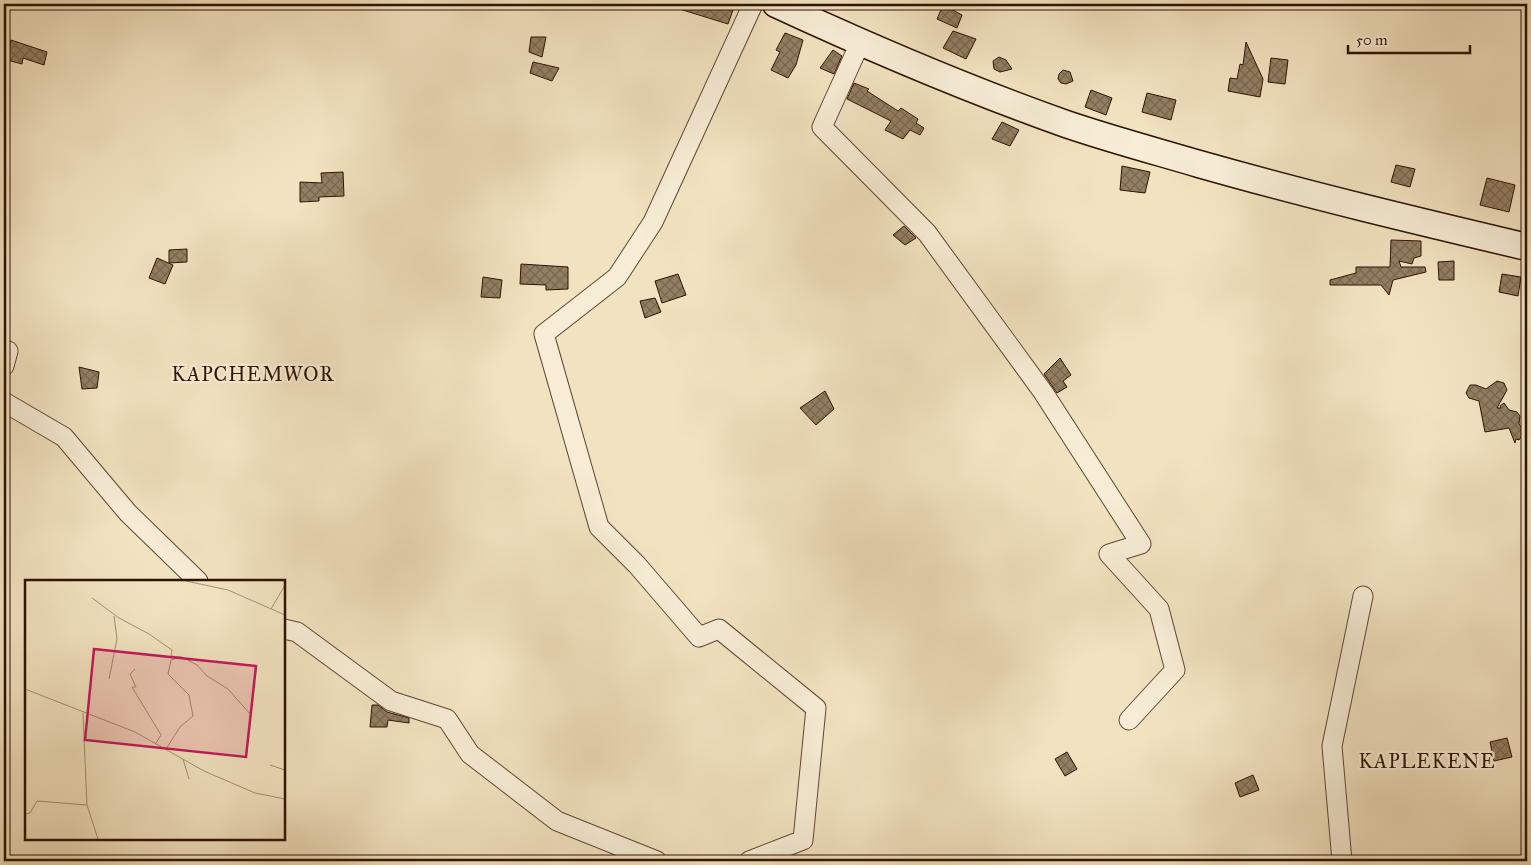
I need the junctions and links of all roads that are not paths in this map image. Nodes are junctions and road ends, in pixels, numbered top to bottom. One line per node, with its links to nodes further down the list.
1 (753, 4): 11 (street)
2 (776, 4): 3 (street)
3 (860, 43): 4 (street); 9 (street)
4 (1527, 247)
5 (4, 402): 6 (street)
6 (197, 580)
7 (1363, 596): 12 (street)
8 (285, 629): 10 (street)
9 (1130, 720)
10 (657, 861)
11 (749, 861)
12 (1342, 861)

